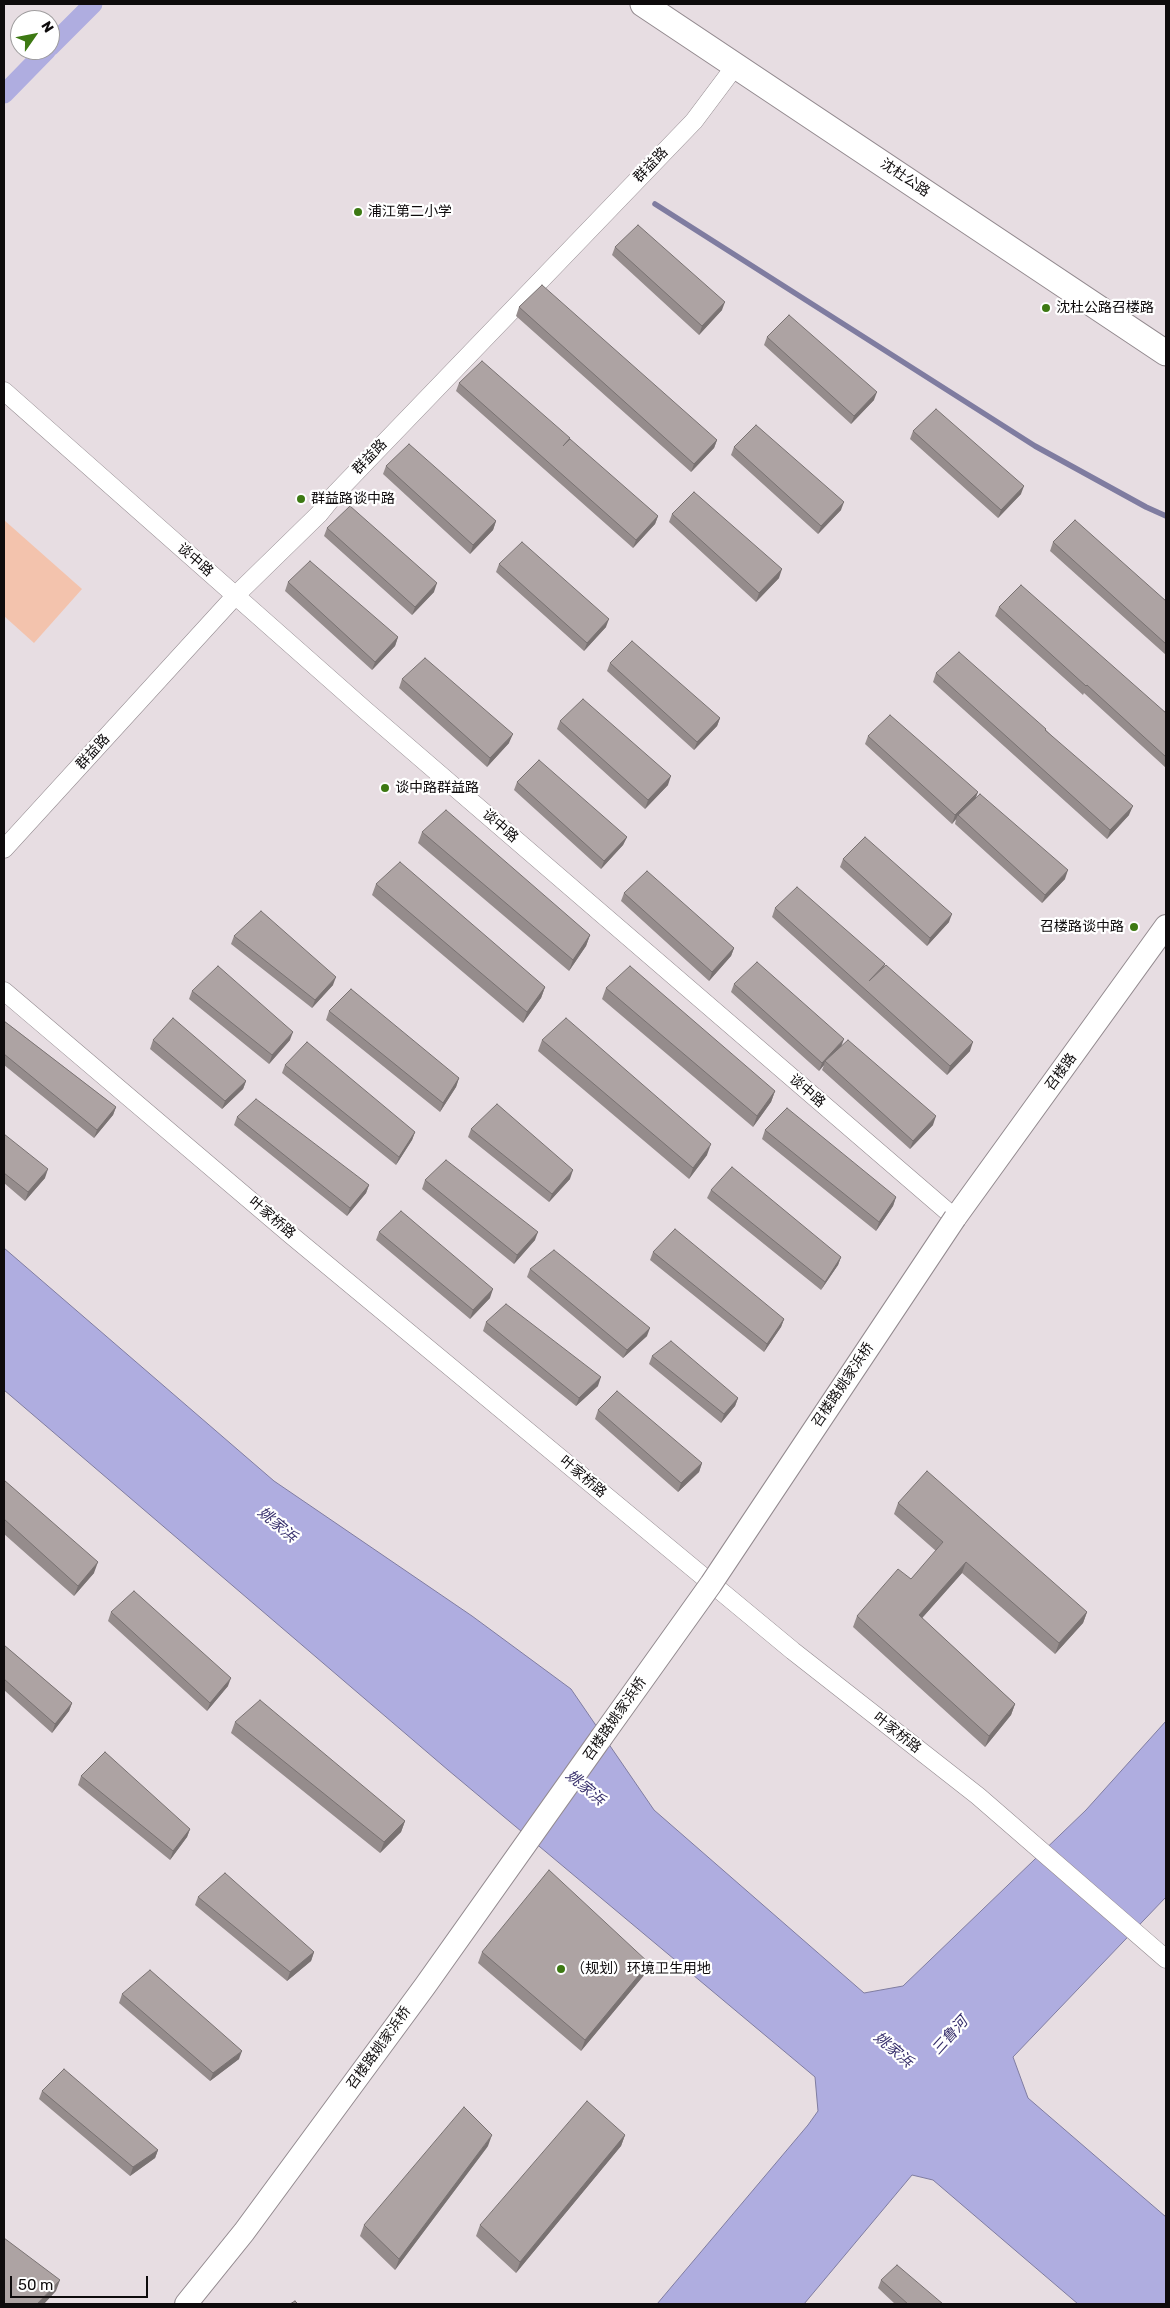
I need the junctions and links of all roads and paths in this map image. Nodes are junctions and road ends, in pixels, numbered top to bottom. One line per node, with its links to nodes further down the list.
1 (643, 4): 2 (main road, 沈杜公路)
2 (736, 65): 3 (main road, 沈杜公路); 5 (street, 群益路)
3 (1166, 353)
4 (4, 392): 5 (street, 谈中路)
5 (236, 595): 6 (street, 群益路); 9 (street, 谈中路)
6 (4, 849)
7 (1166, 926): 9 (street, 召楼路)
8 (4, 991): 10 (street, 叶家桥路)
9 (954, 1218): 11 (street, 召楼路姚家浜桥, bridge)
10 (1166, 1959)
11 (186, 2304)

